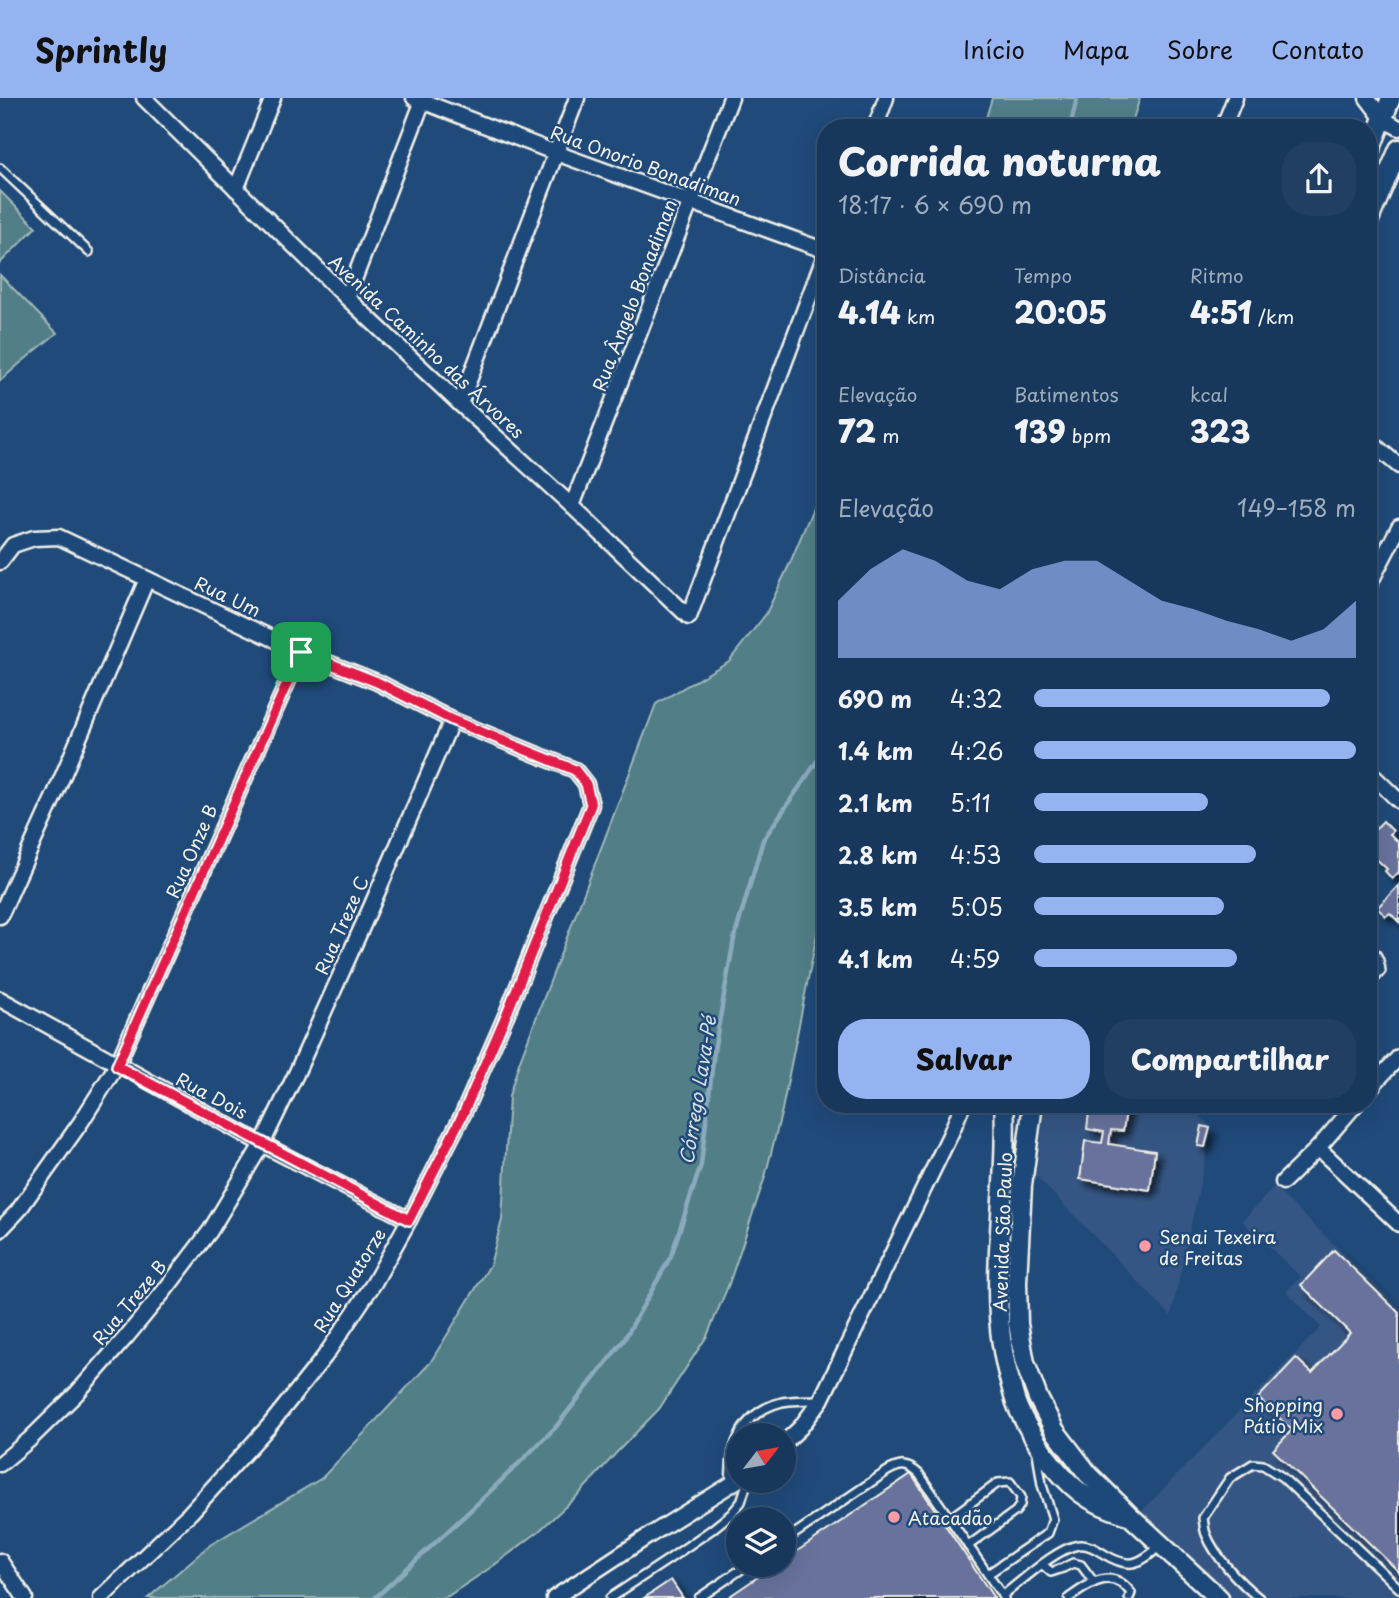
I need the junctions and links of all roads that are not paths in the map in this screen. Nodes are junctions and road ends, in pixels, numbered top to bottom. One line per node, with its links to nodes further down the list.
1 (144, 98): 17 (street, Avenida Caminho das Árvores)
2 (273, 98): 17 (street)
3 (578, 98): 15 (street)
4 (731, 98): 19 (street, Rua Ângelo Bonadiman)
5 (886, 98): 10 (street)
6 (1235, 98): 11 (street)
7 (1367, 98): 12 (street)
8 (1391, 98): 12 (street)
9 (420, 99): 15 (street, Rua Onorio Bonadiman); 23 (street)
10 (878, 119)
11 (1227, 119)
12 (1391, 123): 13 (street)
13 (1377, 142)
14 (1399, 149): 18 (street)
15 (556, 153): 19 (street, Rua Onorio Bonadiman); 24 (street)
16 (0, 168): 21 (lane)
17 (236, 189): 23 (street, Avenida Caminho das Árvores)
18 (1377, 201)
19 (691, 203): 20 (street, Rua Onorio Bonadiman); 27 (street, Rua Ângelo Bonadiman)
20 (817, 249)
21 (89, 252)
22 (817, 276): 27 (street, Avenida Caminho das Árvores)
23 (347, 299): 24 (street, Avenida Caminho das Árvores)
24 (460, 404): 27 (street, Avenida Caminho das Árvores)
25 (1377, 448): 26 (street)
26 (1399, 466)
27 (572, 506)
28 (1399, 527): 30 (street)
29 (0, 562): 31 (street, Rua Um)
30 (1377, 570)
31 (147, 579): 32 (street, Rua Um); 37 (street)
32 (301, 652): 33 (street, Rua Um); 41 (street, Rua Onze B)
33 (452, 720): 34 (street, Rua Um); 48 (street, Rua Treze C)
34 (575, 770): 51 (street, Rua Quatorze)
35 (1377, 780): 36 (street)
36 (1399, 801)
37 (0, 916)
38 (1377, 955): 39 (lane)
39 (1377, 976)
40 (0, 999): 41 (street, Rua Dois)
41 (117, 1066): 48 (street, Rua Dois); 53 (street, Rua Onze B)
42 (1396, 1066): 43 (street)
43 (1377, 1082)
44 (959, 1113): 54 (street)
45 (1005, 1113): 57 (street, Avenida São Paulo)
46 (1032, 1113): 61 (street, Avenida São Paulo)
47 (1348, 1113): 49 (street)
48 (262, 1144): 51 (street, Rua Dois); 58 (street, Rua Treze B)
49 (1318, 1148): 50 (street); 52 (street)
50 (1283, 1182)
51 (409, 1220): 74 (street, Rua Quatorze)
52 (1399, 1224)
53 (0, 1230)
54 (821, 1400): 55 (lane); 56 (street)
55 (748, 1423)
56 (796, 1432)
57 (1036, 1441): 61 (street, Avenida São Paulo); 68 (lane)
58 (0, 1464)
59 (726, 1488): 75 (street)
60 (744, 1493): 76 (lane)
61 (1129, 1515): 64 (street, Avenida São Paulo)
62 (950, 1518): 63 (lane); 65 (lane); 65 (lane)
63 (796, 1533)
64 (1161, 1544): 67 (lane); 80 (street, Avenida São Paulo)
65 (968, 1546): 68 (lane)
66 (0, 1561): 73 (street)
67 (1043, 1565): 70 (lane); 72 (lane)
68 (988, 1574): 72 (lane)
69 (730, 1577): 77 (lane)
70 (1093, 1581): 78 (lane); 79 (lane)
71 (1399, 1588): 81 (lane)
72 (1003, 1597)
73 (25, 1598)
74 (101, 1598)
75 (554, 1598)
76 (610, 1598)
77 (699, 1598)
78 (1069, 1598)
79 (1129, 1598)
80 (1219, 1598)
81 (1259, 1598)

